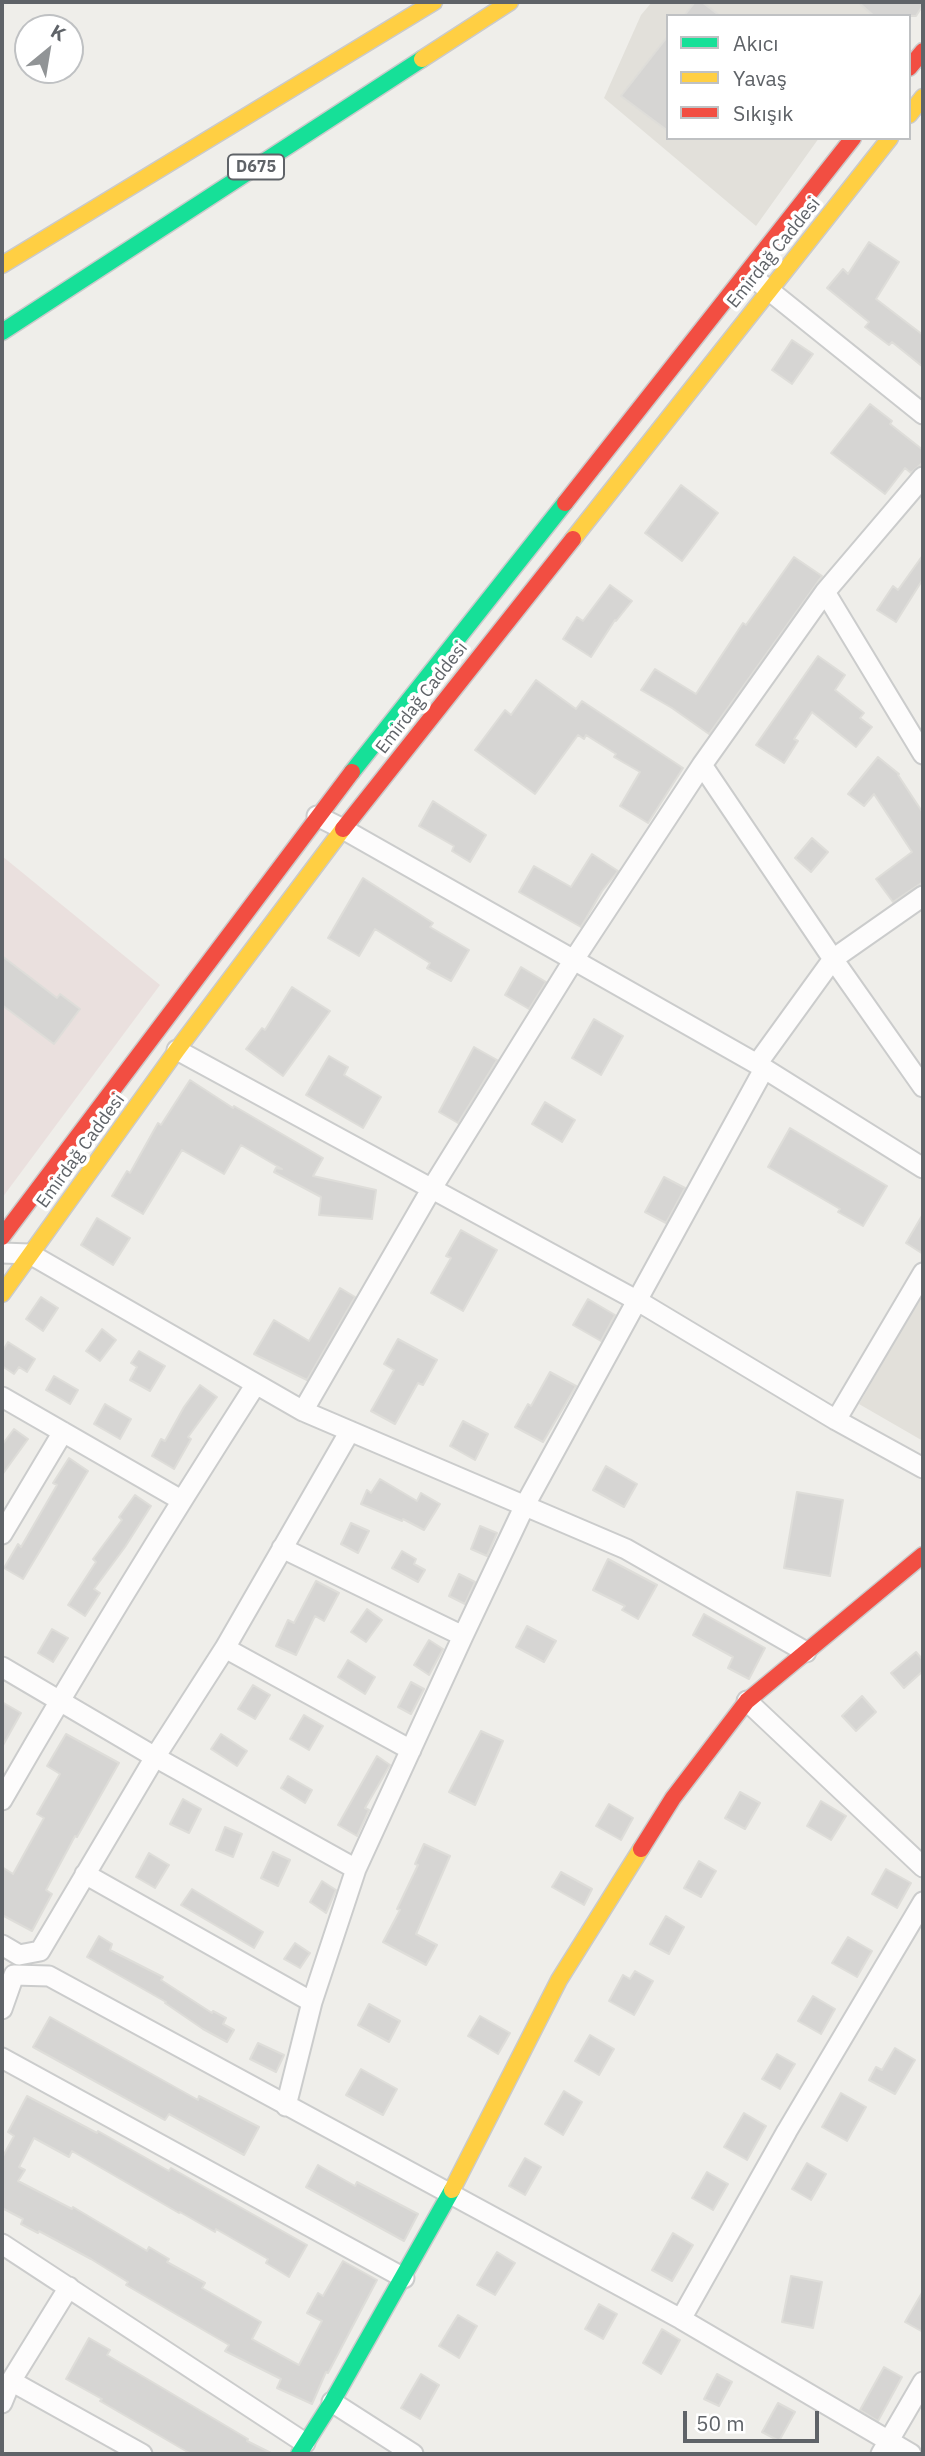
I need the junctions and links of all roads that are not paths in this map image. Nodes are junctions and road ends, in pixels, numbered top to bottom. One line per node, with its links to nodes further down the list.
1 (434, 2): 9 (main road, D675)
2 (510, 2): 12 (main road, D675)
3 (923, 51): 4 (main road)
4 (911, 66)
5 (923, 97): 6 (main road)
6 (911, 112)
7 (851, 140): 10 (main road, Emirdağ Caddesi)
8 (888, 140): 11 (main road, Emirdağ Caddesi)
9 (2, 265)
10 (746, 271): 11 (street); 18 (main road, Emirdağ Caddesi)
11 (769, 290): 13 (street); 19 (main road, Emirdağ Caddesi)
12 (2, 332)
13 (923, 414)
14 (923, 477): 15 (street)
15 (825, 592): 16 (street); 17 (street)
16 (923, 754)
17 (702, 765): 21 (street); 22 (street)
18 (317, 816): 19 (street); 28 (main road, Emirdağ Caddesi)
19 (343, 829): 22 (street); 23 (main road, Emirdağ Caddesi)
20 (923, 896): 21 (street)
21 (833, 959): 24 (street); 25 (street)
22 (573, 961): 24 (street); 27 (street)
23 (177, 1050): 27 (street); 30 (main road, Emirdağ Caddesi)
24 (760, 1066): 26 (street); 33 (street)
25 (923, 1087)
26 (923, 1168)
27 (432, 1188): 33 (street); 36 (street)
28 (2, 1237)
29 (2, 1253): 30 (street)
30 (30, 1254): 32 (main road, Emirdağ Caddesi); 34 (street)
31 (923, 1273): 37 (street)
32 (2, 1294)
33 (638, 1301): 37 (street); 42 (street)
34 (256, 1384): 36 (street); 41 (street)
35 (2, 1397): 39 (street)
36 (303, 1411): 38 (street)
37 (836, 1420): 40 (street)
38 (350, 1431): 42 (street); 44 (street)
39 (63, 1432): 41 (street); 43 (street)
40 (923, 1468)
41 (181, 1500): 50 (street)
42 (525, 1505): 46 (street); 48 (street)
43 (2, 1534)
44 (282, 1548): 46 (street); 47 (street)
45 (923, 1555): 48 (main road)
46 (463, 1636): 52 (street)
47 (225, 1648): 52 (street); 53 (street)
48 (806, 1652): 51 (main road)
49 (2, 1667): 50 (street)
50 (59, 1700): 53 (street); 54 (street)
51 (747, 1701): 55 (street); 65 (main road)
52 (411, 1750): 56 (street)
53 (155, 1757): 56 (street); 57 (street)
54 (2, 1800)
55 (923, 1867)
56 (356, 1869): 61 (street)
57 (85, 1874): 59 (street); 61 (street)
58 (923, 1902): 69 (street)
59 (2, 1945)
60 (8, 1971): 62 (street); 64 (street)
61 (312, 2002): 64 (street)
62 (2, 2009)
63 (2, 2058): 67 (street)
64 (286, 2106): 65 (street)
65 (450, 2194): 67 (main road); 69 (street)
66 (2, 2244): 68 (street)
67 (404, 2278): 72 (main road)
68 (69, 2287): 71 (street); 74 (street)
69 (681, 2319): 73 (street)
70 (923, 2382): 73 (street)
71 (5, 2395): 75 (street)
72 (332, 2402): 74 (main road); 76 (street)
73 (884, 2448): 77 (street)
74 (302, 2449)
75 (142, 2454)
76 (413, 2454)
77 (911, 2454)

